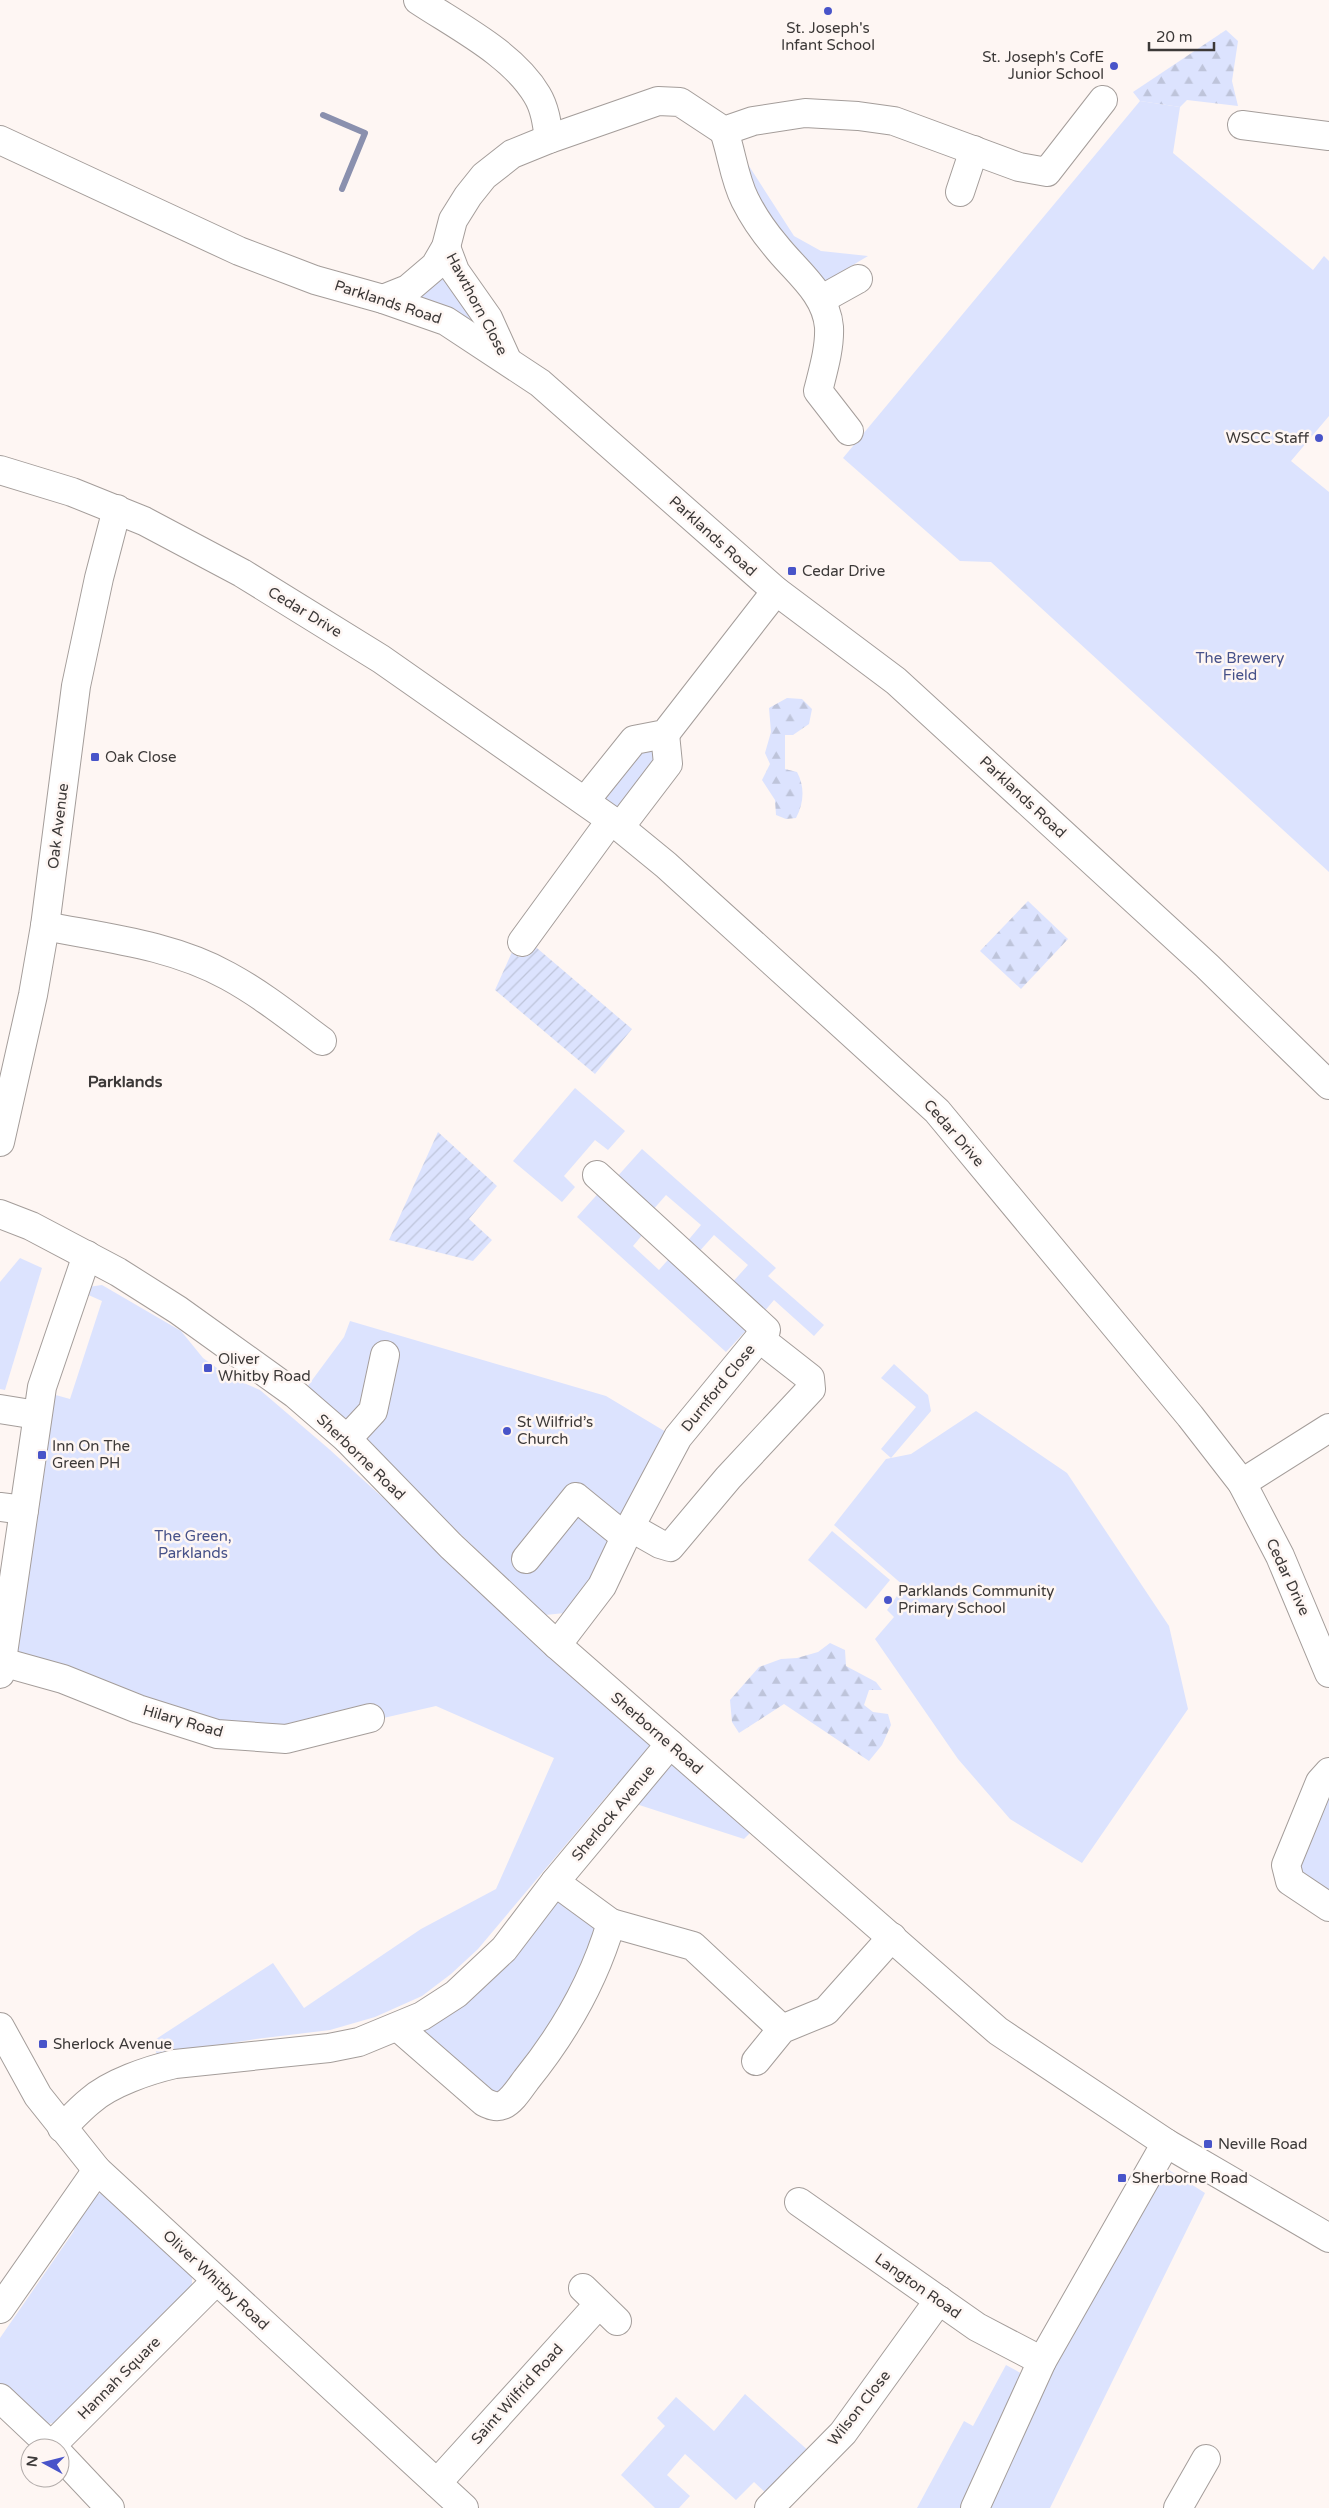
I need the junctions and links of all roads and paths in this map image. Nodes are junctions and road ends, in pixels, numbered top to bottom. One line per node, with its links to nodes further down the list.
1 (418, 0): 6 (street)
2 (1103, 100): 8 (street)
3 (1242, 125): 5 (street)
4 (724, 131): 6 (street, Hawthorn Close); 8 (street); 13 (street)
5 (1329, 136)
6 (548, 139): 10 (street, Hawthorn Close)
7 (0, 140): 12 (street, Parklands Road)
8 (974, 150): 9 (street)
9 (960, 192)
10 (446, 247): 12 (street, Hawthorn Close); 14 (street, Hawthorn Close)
11 (858, 279): 13 (street)
12 (383, 299): 14 (street, Parklands Road)
13 (822, 299): 15 (street)
14 (507, 360): 18 (street, Parklands Road)
15 (849, 430)
16 (0, 470): 17 (street, Cedar Drive)
17 (117, 509): 20 (street, Cedar Drive); 22 (street, Oak Avenue)
18 (776, 591): 19 (street); 25 (street, Parklands Road)
19 (665, 734): 20 (street); 21 (street)
20 (585, 801): 21 (street, Cedar Drive)
21 (616, 823): 23 (street); 36 (street, Cedar Drive)
22 (45, 926): 24 (street); 26 (street, Oak Avenue)
23 (522, 942)
24 (322, 1040)
25 (1329, 1086)
26 (0, 1142)
27 (597, 1175): 30 (street, Durnford Close)
28 (0, 1214): 29 (street, Sherborne Road)
29 (88, 1255): 33 (street); 35 (street, Sherborne Road)
30 (759, 1338): 38 (street, Durnford Close); 38 (street)
31 (386, 1355): 35 (street)
32 (0, 1409): 33 (street)
33 (37, 1415): 37 (street)
34 (1329, 1428): 36 (street)
35 (346, 1439): 40 (street, Sherborne Road)
36 (1242, 1483): 42 (street, Cedar Drive)
37 (12, 1508): 41 (street)
38 (627, 1532): 39 (street); 40 (street, Durnford Close)
39 (526, 1559)
40 (557, 1645): 44 (street, Sherborne Road)
41 (1, 1668): 43 (street, Hilary Road)
42 (1329, 1673)
43 (370, 1718)
44 (670, 1744): 46 (street, Sherlock Avenue); 49 (street, Sherborne Road)
45 (1329, 1772): 47 (street)
46 (555, 1882): 48 (street); 51 (street, Sherlock Avenue)
47 (1329, 1907)
48 (611, 1923): 51 (street); 52 (street)
49 (892, 1937): 52 (street); 55 (street, Sherborne Road)
50 (0, 2027): 54 (street, Oliver Whitby Road)
51 (399, 2028): 54 (street, Sherlock Avenue)
52 (782, 2029): 53 (street)
53 (756, 2061)
54 (62, 2128): 56 (street, Oliver Whitby Road)
55 (1166, 2143): 58 (street, Sherborne Road); 63 (street)
56 (97, 2170): 59 (street, Oliver Whitby Road); 62 (street)
57 (799, 2202): 60 (street, Langton Road)
58 (1329, 2238)
59 (216, 2281): 66 (street, Hannah Square); 69 (street, Oliver Whitby Road)
60 (939, 2300): 63 (street, Langton Road); 72 (street, Wilson Close)
61 (599, 2305): 69 (street, Saint Wilfrid Road)
62 (0, 2310)
63 (1042, 2361): 73 (street)
64 (0, 2398): 65 (street)
65 (42, 2438)
66 (66, 2438)
67 (1206, 2459): 74 (street)
68 (70, 2466): 70 (street)
69 (437, 2483): 71 (street, Oliver Whitby Road)
70 (110, 2508)
71 (464, 2508)
72 (769, 2508)
73 (976, 2508)
74 (1178, 2508)

